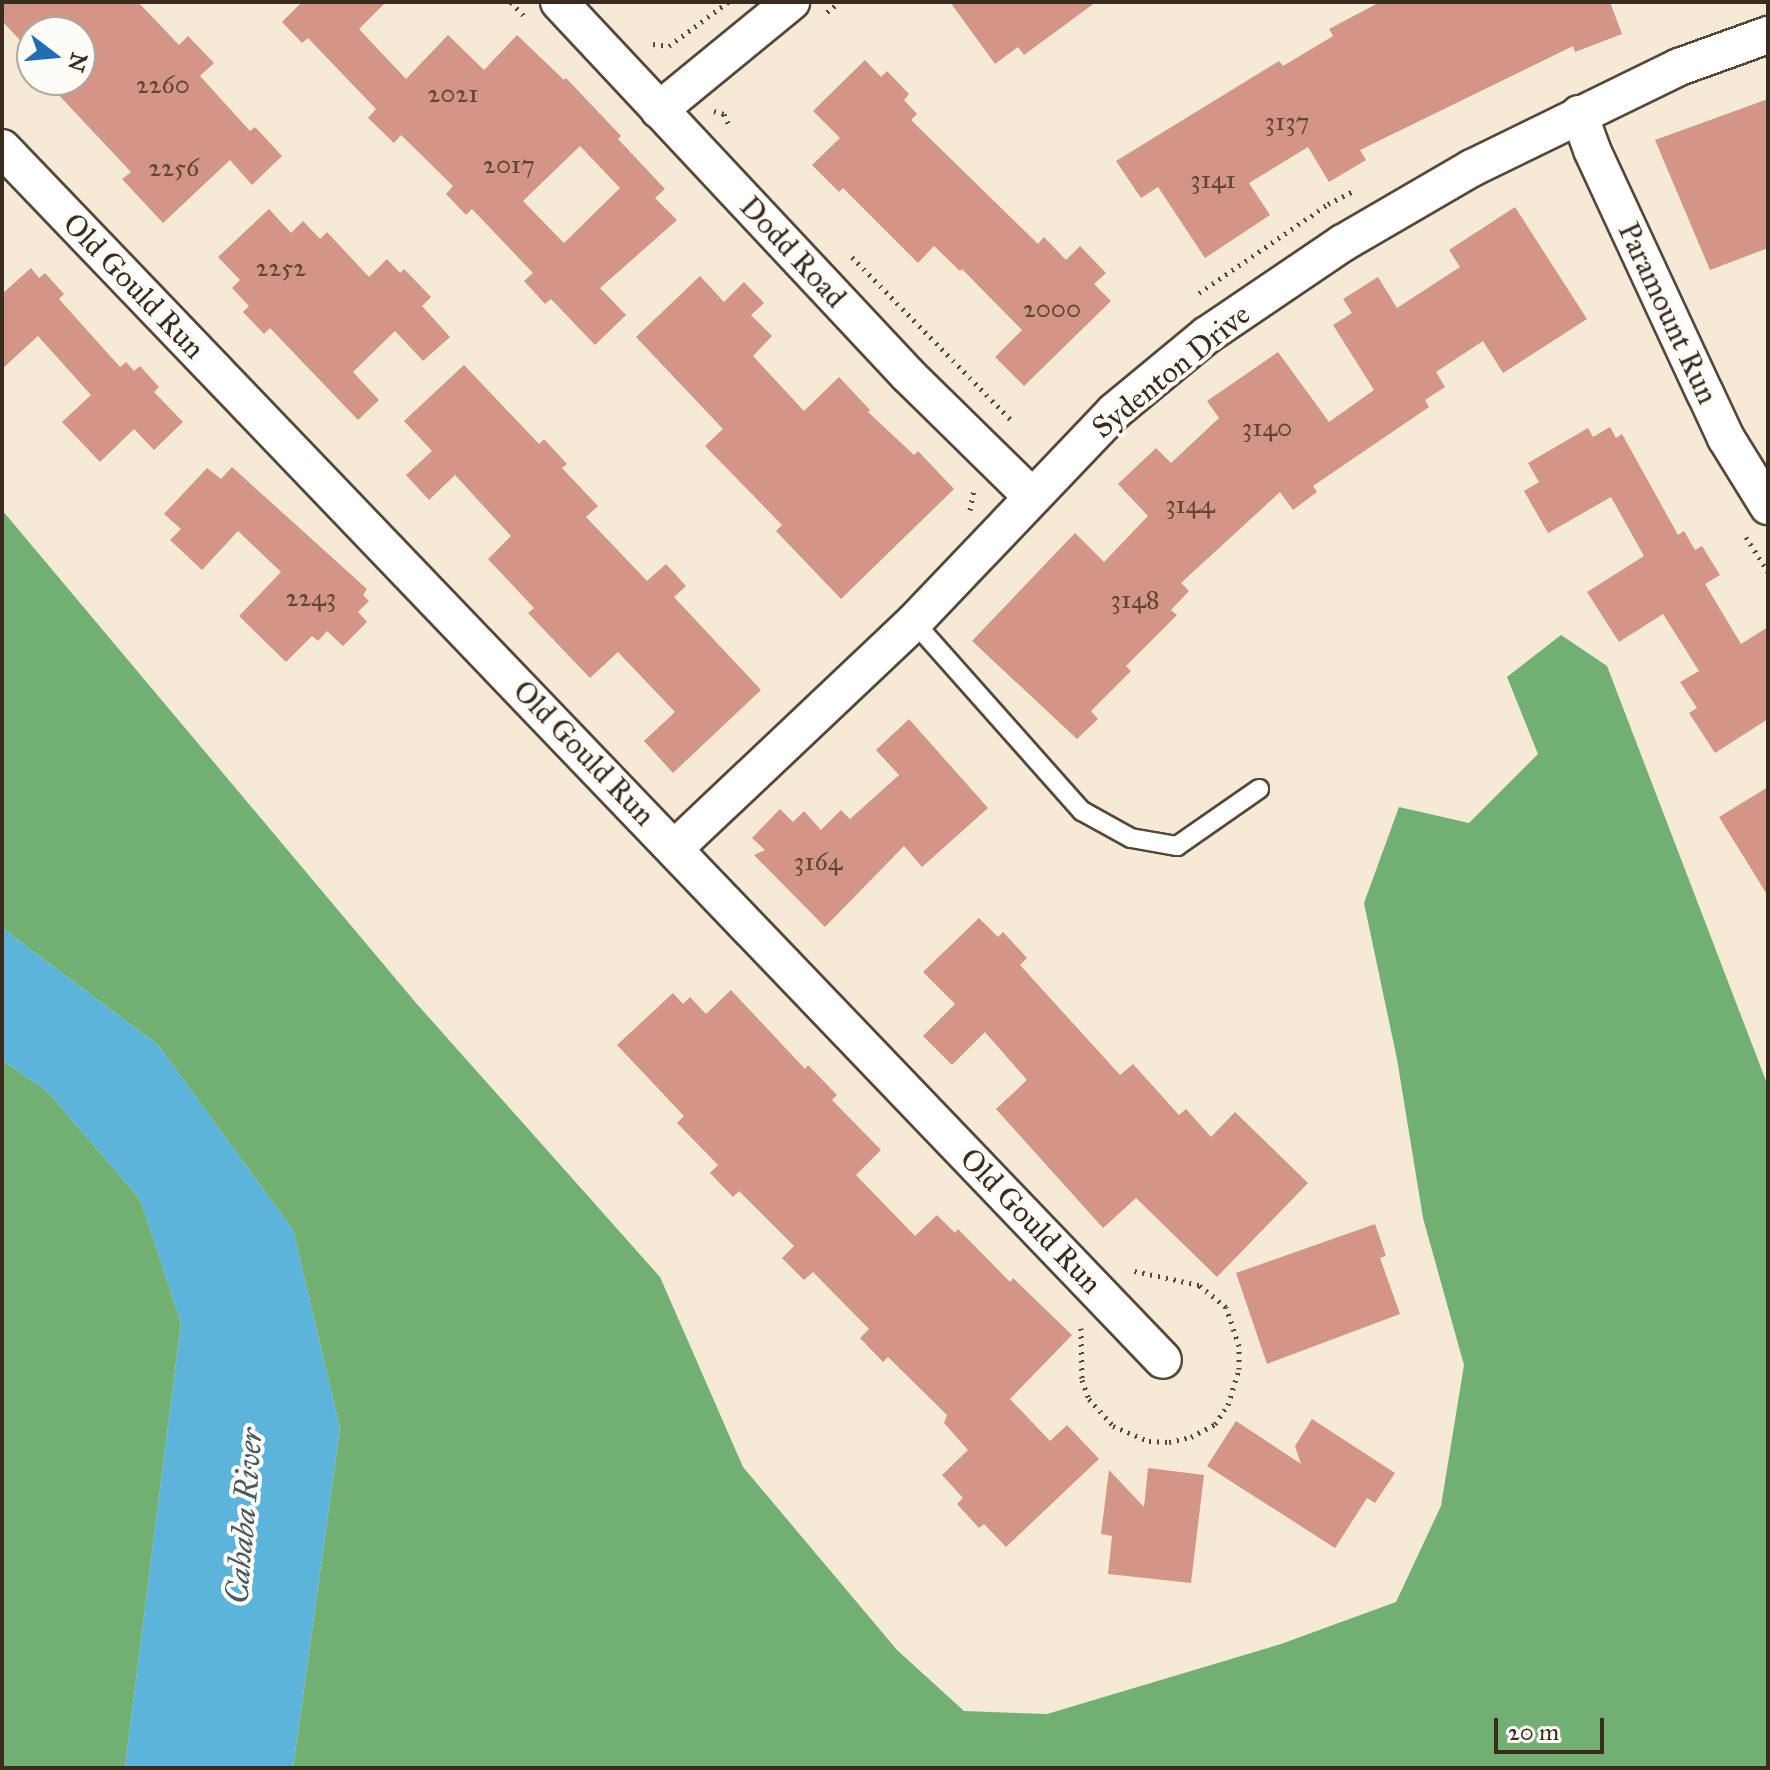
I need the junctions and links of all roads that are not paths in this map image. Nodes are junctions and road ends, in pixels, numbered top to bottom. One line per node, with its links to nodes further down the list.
1 (559, 2): 4 (street, Dodd Road)
2 (791, 2): 4 (street)
3 (1768, 35): 5 (street, Sydenton Drive)
4 (659, 110): 7 (street, Dodd Road)
5 (1579, 114): 7 (street, Sydenton Drive); 8 (street, Paramount Run)
6 (2, 148): 11 (street, Old Gould Run)
7 (1032, 497): 9 (street, Sydenton Drive)
8 (1768, 506)
9 (914, 622): 10 (lane); 11 (street, Sydenton Drive)
10 (1259, 789)
11 (675, 848): 12 (street, Old Gould Run)
12 (1163, 1360)

